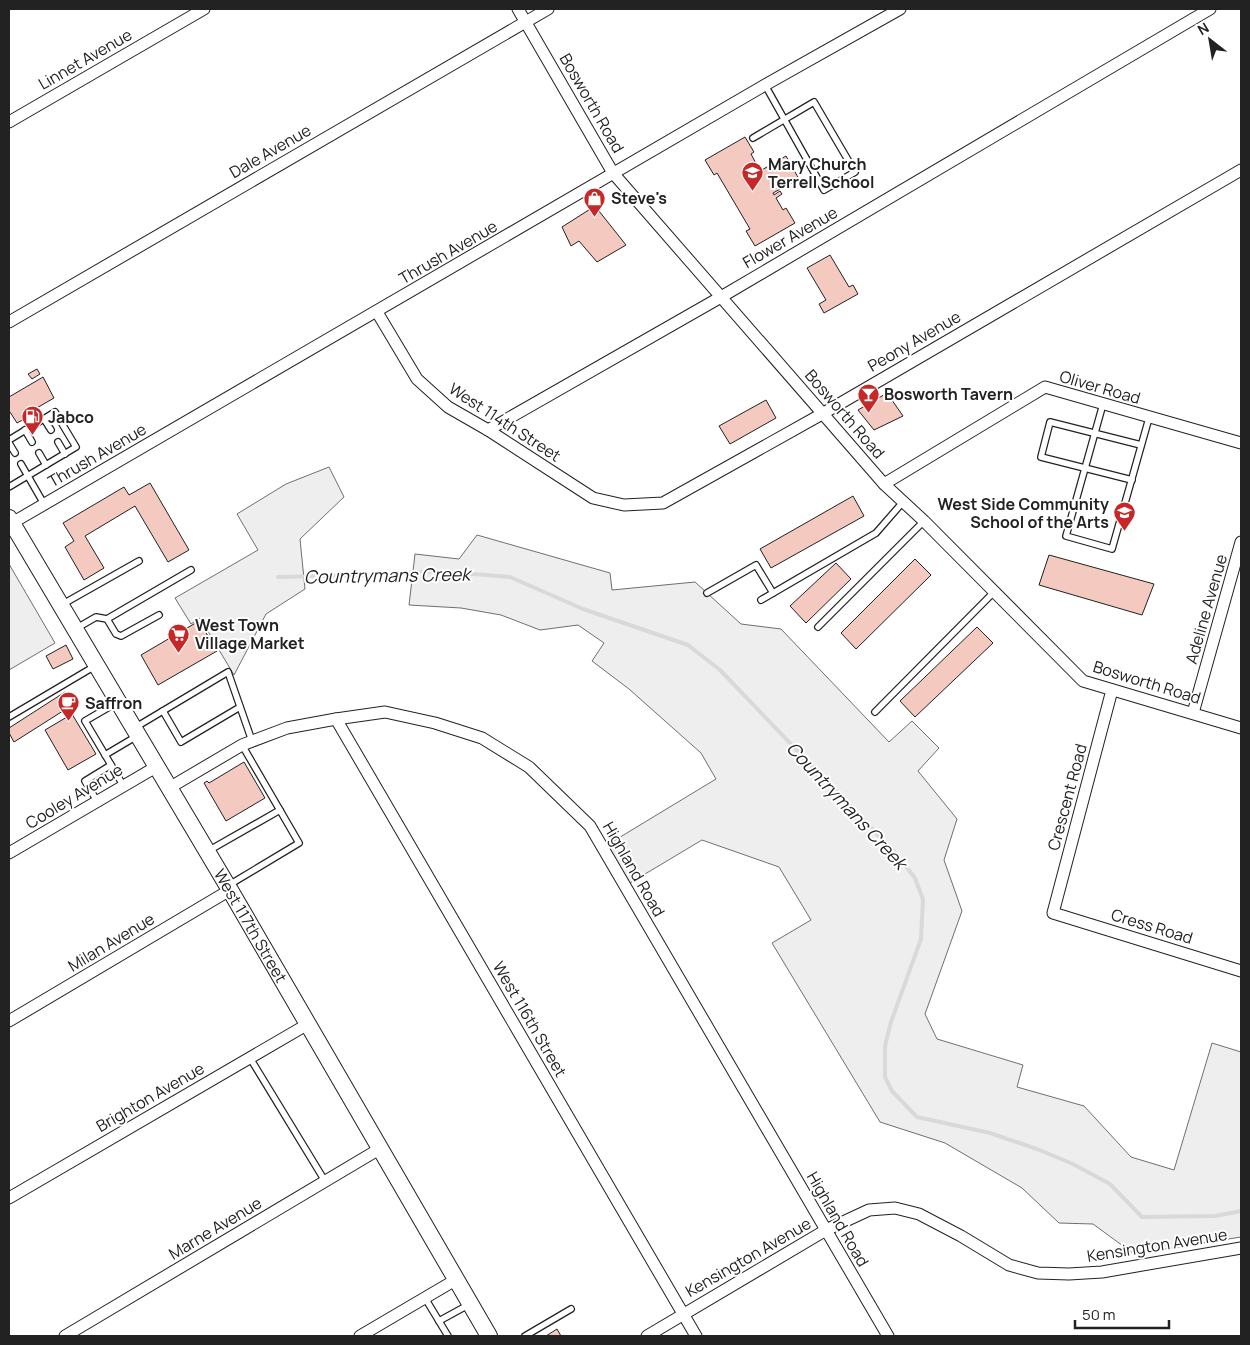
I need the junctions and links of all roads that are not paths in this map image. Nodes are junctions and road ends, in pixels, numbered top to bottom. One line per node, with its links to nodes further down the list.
1 (204, 9): 9 (street, Linnet Avenue)
2 (518, 9): 6 (street, Bosworth Road)
3 (548, 9): 6 (street, Dale Avenue)
4 (900, 9): 7 (street, Thrush Avenue)
5 (1210, 9): 13 (street, Flower Avenue)
6 (526, 22): 12 (street, Bosworth Road); 15 (street, Dale Avenue)
7 (765, 85): 8 (lane); 12 (street, Thrush Avenue)
8 (784, 120): 8 (lane); 10 (lane)
9 (9, 122)
10 (753, 138)
11 (1241, 170): 17 (street, Peony Avenue)
12 (613, 174): 13 (street, Bosworth Road); 14 (street, Thrush Avenue)
13 (721, 297): 17 (street, Bosworth Road); 22 (street, Flower Avenue)
14 (377, 312): 22 (street, West 114th Street); 41 (street, Thrush Avenue)
15 (9, 322)
16 (1104, 404): 18 (street, Oliver Road); 23 (lane); 37 (street, Oliver Road)
17 (822, 414): 37 (street, Bosworth Road); 39 (street, Peony Avenue)
18 (1150, 418): 27 (street, Oliver Road); 28 (lane)
19 (44, 419): 20 (lane); 21 (lane); 31 (lane)
20 (25, 430): 24 (lane); 25 (lane)
21 (51, 430)
22 (488, 430): 39 (street, West 114th Street)
23 (1095, 434): 28 (lane); 34 (lane); 34 (lane)
24 (9, 441): 29 (lane)
25 (32, 442)
26 (58, 442): 31 (lane)
27 (1241, 442)
28 (1141, 446): 36 (lane)
29 (15, 453)
30 (39, 453): 33 (lane)
31 (65, 454): 33 (lane)
32 (21, 464): 35 (lane)
33 (46, 465): 35 (lane)
34 (1085, 468): 36 (lane); 36 (lane)
35 (28, 476): 38 (lane); 41 (lane)
36 (1132, 480)
37 (884, 484): 40 (street, Bosworth Road)
38 (9, 487)
39 (593, 498)
40 (903, 502): 43 (street, Bosworth Road); 49 (lane)
41 (44, 504): 42 (street, Thrush Avenue)
42 (10, 520): 51 (main road, West 117th Street)
43 (924, 521): 47 (street, Bosworth Road); 54 (lane)
44 (1241, 542): 62 (street, Adeline Avenue)
45 (140, 561): 51 (lane)
46 (191, 570): 53 (lane)
47 (994, 592): 57 (street, Bosworth Road); 61 (lane)
48 (706, 593): 49 (lane)
49 (773, 593): 50 (lane)
50 (761, 600)
51 (62, 606): 55 (main road, West 117th Street)
52 (159, 615): 53 (lane)
53 (107, 620): 55 (lane)
54 (818, 627)
55 (76, 629): 56 (main road, West 117th Street)
56 (97, 665): 58 (main road, West 117th Street); 63 (lane)
57 (1112, 690): 62 (street, Bosworth Road); 78 (street, Crescent Road)
58 (118, 701): 66 (main road, West 117th Street); 68 (lane)
59 (240, 707): 60 (lane); 60 (lane); 67 (lane)
60 (163, 711): 66 (lane)
61 (874, 712)
62 (1194, 714): 65 (street, Bosworth Road)
63 (9, 717)
64 (336, 719): 67 (street, Highland Road); 86 (street, Highland Road); 92 (street, West 116th Street)
65 (1241, 728)
66 (136, 732): 68 (lane); 70 (main road, West 117th Street)
67 (247, 743): 72 (street, Highland Road); 74 (lane)
68 (105, 755): 69 (lane)
69 (111, 765): 71 (lane); 73 (lane)
70 (156, 766): 71 (street, Cooley Avenue); 72 (main road, West 117th Street)
71 (123, 785): 73 (street, Cooley Avenue)
72 (168, 788): 75 (main road, West 117th Street)
73 (97, 801): 76 (street, Cooley Avenue)
74 (280, 810): 75 (lane); 77 (lane)
75 (207, 852): 77 (main road, West 117th Street)
76 (9, 853)
77 (229, 888): 80 (street, Milan Avenue); 81 (main road, West 117th Street)
78 (1053, 913): 79 (street, Cress Road)
79 (1241, 970)
80 (9, 1021)
81 (308, 1024): 82 (street, Brighton Avenue); 83 (main road, West 117th Street)
82 (250, 1058): 84 (lane); 85 (street, Brighton Avenue)
83 (381, 1148): 84 (street, Marne Avenue); 88 (main road, West 117th Street)
84 (325, 1181): 94 (street, Marne Avenue)
85 (9, 1198)
86 (826, 1230): 87 (street, Kensington Avenue); 92 (street, Kensington Avenue); 101 (street, Highland Road)
87 (1241, 1248)
88 (456, 1279): 89 (street); 90 (main road, West 117th Street)
89 (425, 1298): 93 (lane); 95 (street)
90 (471, 1304): 93 (lane); 97 (main road, West 117th Street)
91 (571, 1310): 98 (lane)
92 (683, 1314): 99 (street, Kensington Avenue); 100 (street, West 116th Street)
93 (439, 1321): 96 (lane)
94 (66, 1336)
95 (360, 1336)
96 (448, 1336)
97 (490, 1336)
98 (526, 1336)
99 (647, 1336)
100 (696, 1336)
101 (888, 1336)

